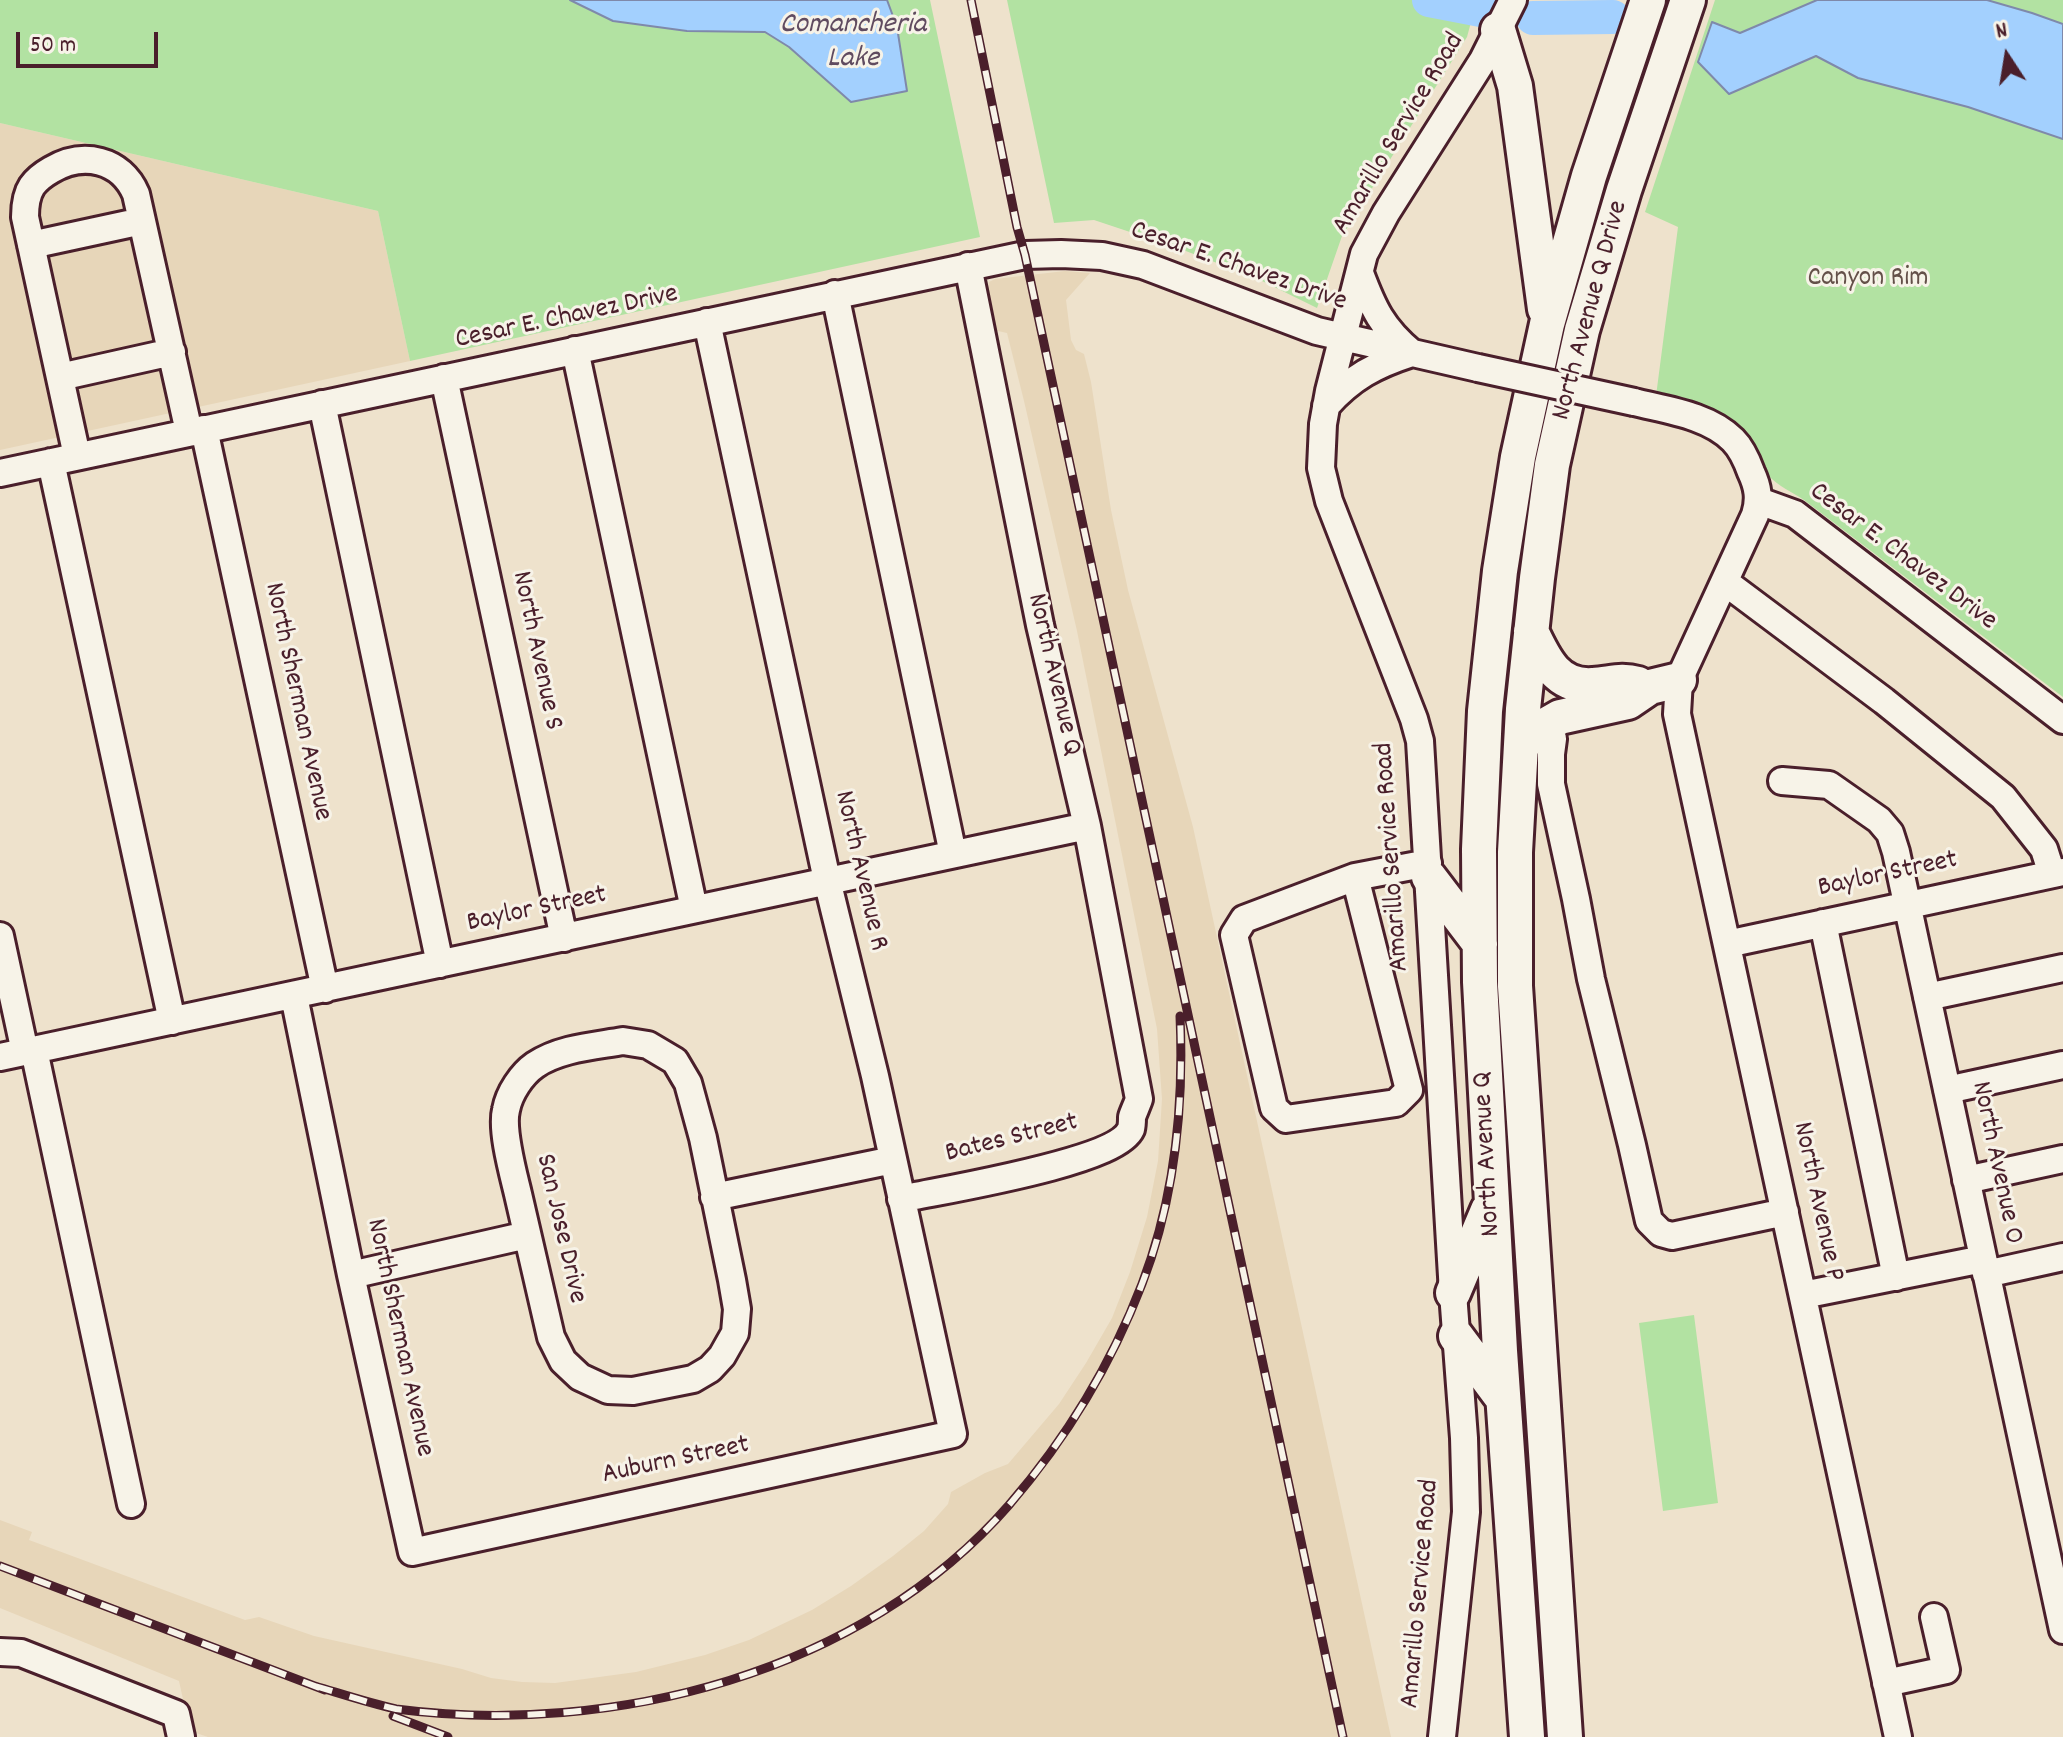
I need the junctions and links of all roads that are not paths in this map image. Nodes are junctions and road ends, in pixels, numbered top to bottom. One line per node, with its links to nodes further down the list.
1 (1513, 0): 4 (street)
2 (1648, 0): 9 (main road, North Avenue Q Drive)
3 (1688, 0): 27 (main road, North Avenue Q Drive)
4 (1498, 30): 8 (street, Amarillo Service Road); 9 (main road, North Avenue Q Drive)
5 (142, 221): 6 (street); 6 (street, North Sherman Avenue); 14 (street, North Sherman Avenue)
6 (31, 245): 16 (street)
7 (968, 266): 10 (street, Cesar E. Chavez Drive); 12 (street, Cesar E. Chavez Drive); 32 (street, North Avenue Q)
8 (1360, 273): 12 (street, Amarillo Service Road); 15 (street)
9 (1550, 285): 25 (main road, North Avenue Q Drive)
10 (835, 294): 11 (street, Cesar E. Chavez Drive); 33 (street)
11 (707, 322): 13 (street, Cesar E. Chavez Drive); 37 (street, North Avenue R)
12 (1343, 337): 15 (street, Cesar E. Chavez Drive); 19 (street, Amarillo Service Road)
13 (575, 350): 17 (street, Cesar E. Chavez Drive); 39 (street)
14 (172, 352): 16 (street); 20 (street, North Sherman Avenue)
15 (1412, 353): 19 (street); 24 (street, Cesar E. Chavez Drive, bridge)
16 (60, 377): 21 (street)
17 (444, 378): 18 (street, Cesar E. Chavez Drive); 42 (street, North Avenue S)
18 (322, 404): 20 (street, Cesar E. Chavez Drive); 45 (street)
19 (1326, 406): 34 (street, Amarillo Service Road)
20 (197, 431): 21 (street, Cesar E. Chavez Drive); 47 (street, North Sherman Avenue)
21 (77, 456): 22 (street, Cesar E. Chavez Drive)
22 (51, 462): 23 (street, Cesar E. Chavez Drive); 50 (street)
23 (0, 473)
24 (1759, 501): 26 (street); 29 (street, Cesar E. Chavez Drive)
25 (1500, 571): 43 (main road, North Avenue Q)
26 (1725, 582): 28 (street); 35 (street)
27 (1531, 631): 28 (main road); 30 (main road, North Avenue Q)
28 (1664, 684): 30 (main road); 44 (street, North Avenue P)
29 (2063, 720)
30 (1537, 743): 61 (street); 81 (main road, North Avenue Q)
31 (1782, 781): 38 (street, North Avenue O)
32 (1087, 826): 33 (street, Baylor Street); 54 (street, North Avenue Q)
33 (953, 854): 37 (street, Baylor Street)
34 (1428, 870): 36 (street); 43 (main road); 67 (street, Amarillo Service Road)
35 (2058, 873): 38 (street, Baylor Street)
36 (1355, 877): 36 (street)
37 (827, 880): 39 (street, Baylor Street); 56 (street, North Avenue R)
38 (1908, 905): 40 (street, Baylor Street); 49 (street, North Avenue O)
39 (694, 909): 42 (street, Baylor Street)
40 (1823, 923): 44 (street, Baylor Street); 66 (street)
41 (0, 936): 51 (street)
42 (564, 938): 45 (street, Baylor Street)
43 (1480, 944): 60 (main road, North Avenue Q)
44 (1727, 944): 61 (street, North Avenue P)
45 (440, 964): 47 (street, Baylor Street)
46 (2063, 968): 49 (street)
47 (325, 989): 48 (street, Baylor Street)
48 (294, 996): 50 (street, Baylor Street); 65 (street, North Sherman Avenue)
49 (1927, 997): 53 (street, North Avenue O)
50 (172, 1021): 51 (street, Baylor Street)
51 (20, 1053): 72 (street)
52 (2063, 1065): 53 (street)
53 (1947, 1090): 57 (street, North Avenue O)
54 (1131, 1130): 59 (street, Bates Street)
55 (2063, 1159): 57 (street)
56 (893, 1160): 58 (street); 59 (street, North Avenue R)
57 (1966, 1180): 64 (street, North Avenue O)
58 (714, 1197): 62 (street, San Jose Drive); 62 (street, San Jose Drive)
59 (901, 1199): 71 (street, North Avenue R)
60 (1492, 1203): 67 (main road); 70 (main road, North Avenue Q)
61 (1785, 1212): 68 (street, North Avenue P)
62 (527, 1235): 65 (street)
63 (2063, 1257): 64 (street)
64 (1985, 1267): 66 (street); 75 (street, North Avenue O)
65 (351, 1275): 73 (street, North Sherman Avenue)
66 (1896, 1277): 68 (street)
67 (1453, 1293): 69 (street, Amarillo Service Road)
68 (1803, 1295): 77 (street, North Avenue P)
69 (1456, 1336): 70 (main road); 79 (street, Amarillo Service Road)
70 (1503, 1399): 80 (main road, North Avenue Q)
71 (953, 1434): 73 (street, Auburn Street)
72 (131, 1504)
73 (412, 1552)
74 (1934, 1617): 77 (street)
75 (2063, 1630)
76 (11, 1652): 78 (street)
77 (1886, 1683): 82 (street, North Avenue P)
78 (181, 1737)
79 (1442, 1737)
80 (1527, 1737)
81 (1565, 1737)
82 (1898, 1737)

